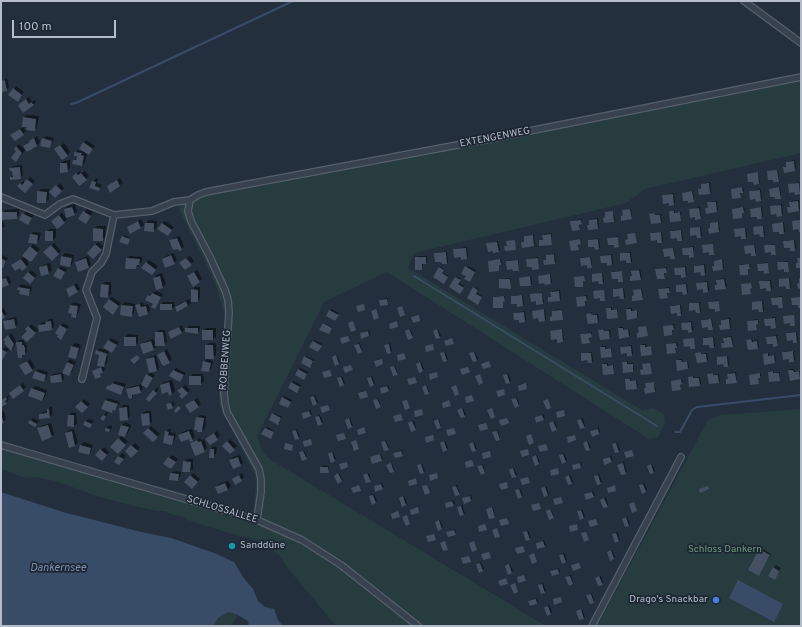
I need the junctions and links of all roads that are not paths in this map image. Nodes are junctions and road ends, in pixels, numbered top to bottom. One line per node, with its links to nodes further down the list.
1 (744, 1): 2 (street)
2 (801, 43)
3 (801, 77): 5 (street, EXTENGENWEG)
4 (1, 197): 6 (street)
5 (190, 200): 6 (street, EXTENGENWEG); 10 (street, ROBBENWEG)
6 (114, 214): 7 (street)
7 (82, 379)
8 (1, 445): 10 (street, SCHLOSSALLEE)
9 (681, 457): 12 (street)
10 (257, 520): 11 (street, SCHLOSSALLEE)
11 (418, 626)
12 (592, 626)

